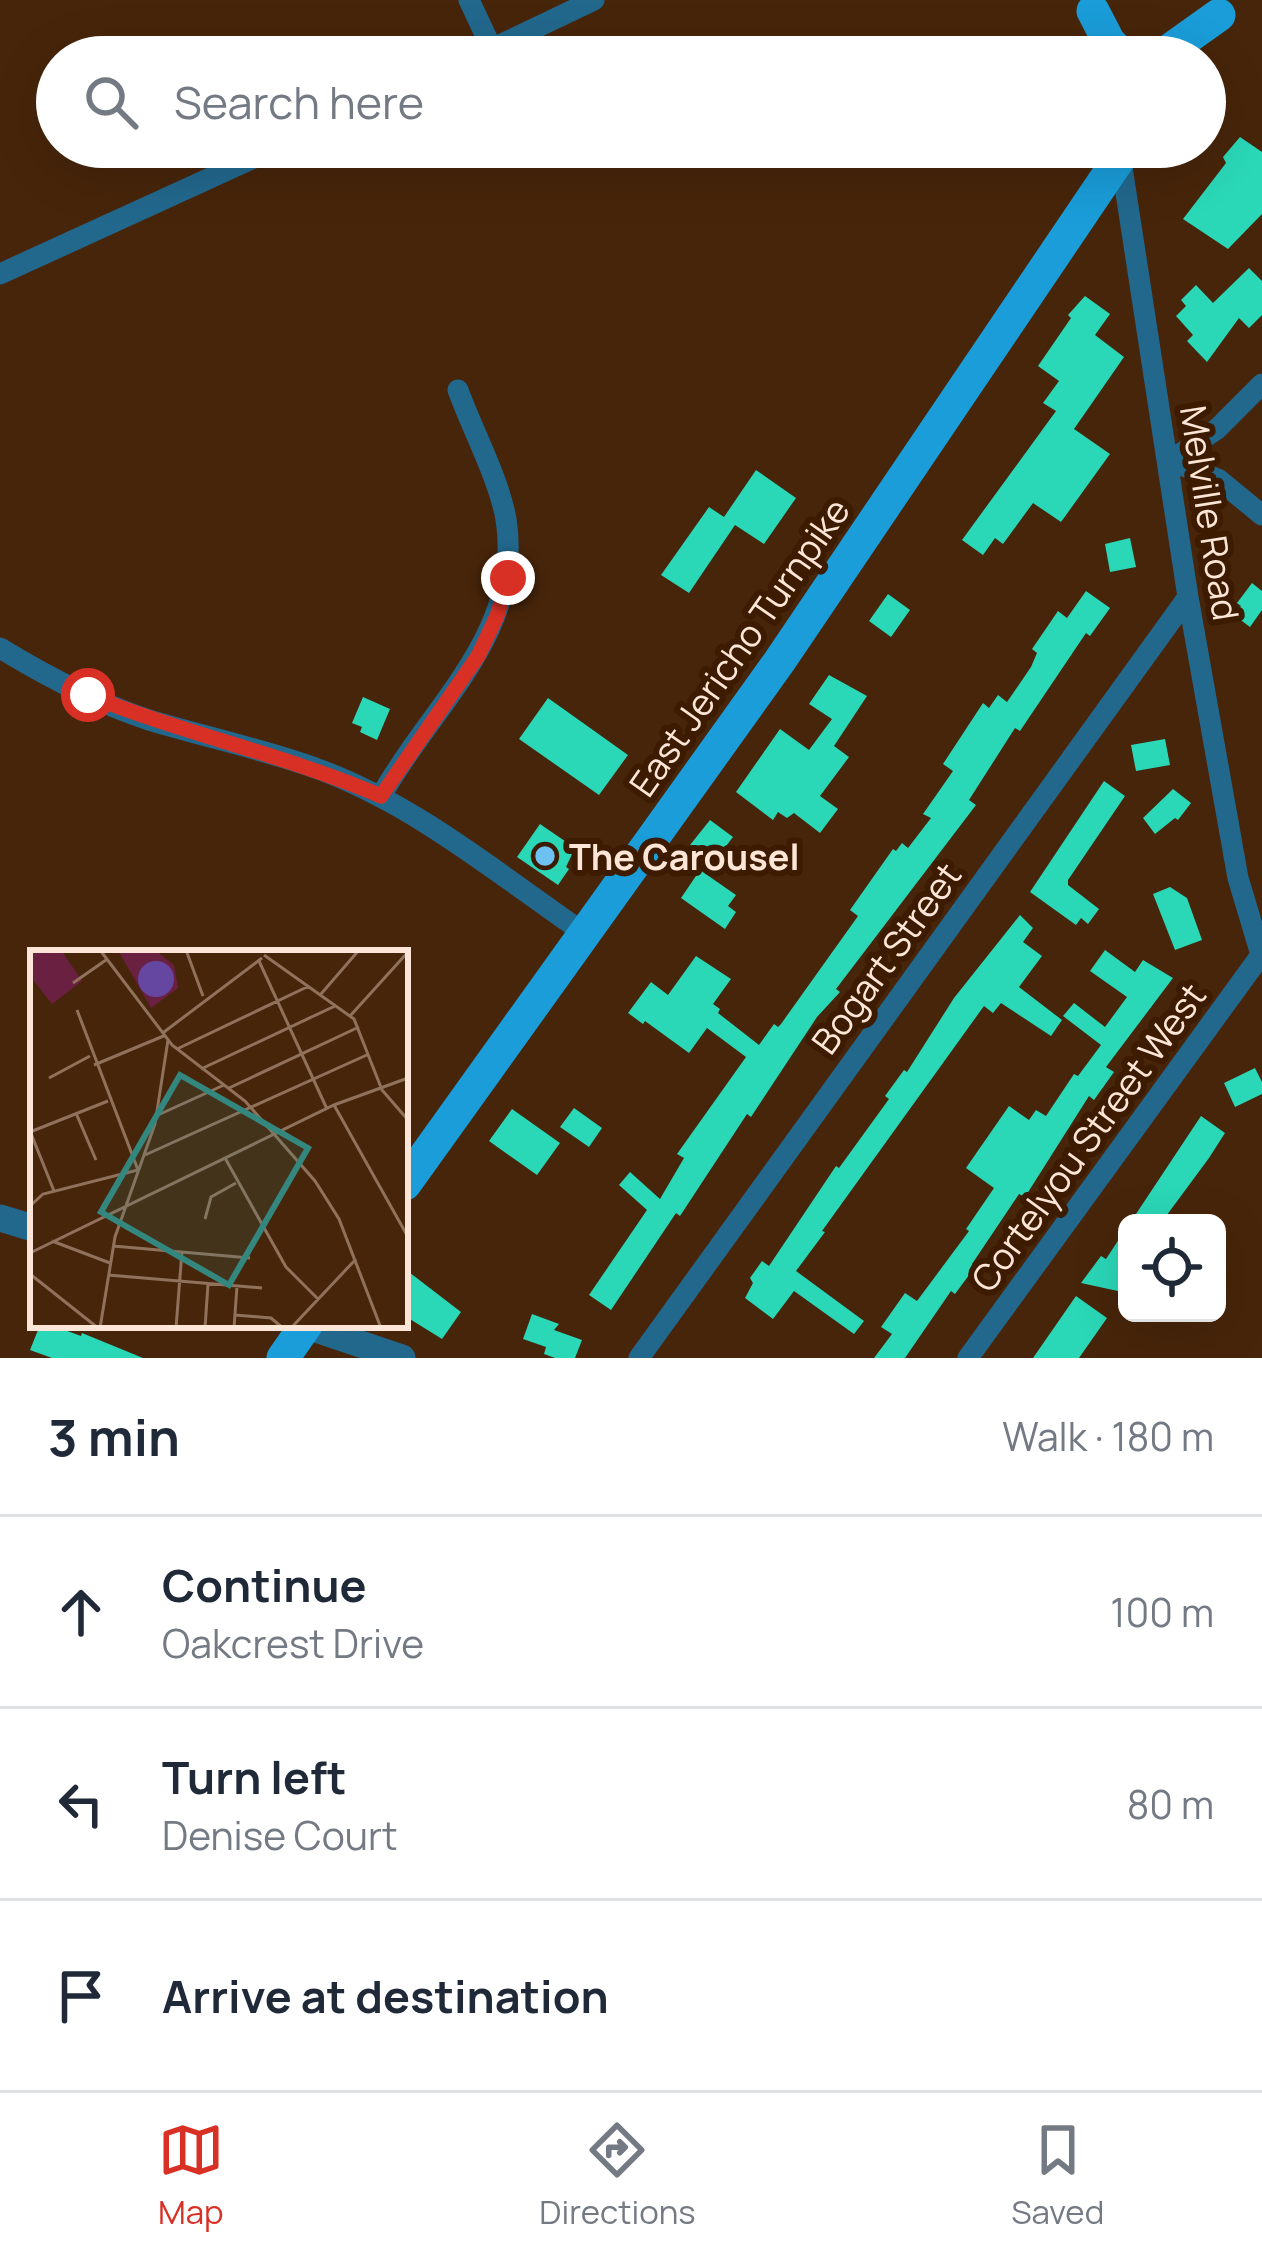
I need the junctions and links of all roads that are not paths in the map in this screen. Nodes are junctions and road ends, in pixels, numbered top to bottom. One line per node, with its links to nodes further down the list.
1 (469, 0): 5 (street)
2 (594, 0): 6 (street)
3 (1091, 5): 7 (street); 8 (main road)
4 (1224, 8): 9 (main road); 10 (main road)
5 (479, 36)
6 (519, 36)
7 (1098, 36)
8 (1106, 36)
9 (1187, 36)
10 (1203, 36)
11 (232, 168): 14 (street)
12 (1110, 168): 22 (main road, East Jericho Turnpike)
13 (1125, 168): 17 (street, Melville Road)
14 (0, 274)
15 (1262, 384): 17 (street)
16 (458, 390): 21 (street)
17 (1170, 461): 18 (street); 19 (street, Melville Road)
18 (1262, 515)
19 (1188, 597): 23 (street, Melville Road); 31 (street, Bogart Street)
20 (0, 648): 21 (street)
21 (381, 796): 22 (street)
22 (584, 933): 24 (main road, East Jericho Turnpike)
23 (1262, 956): 32 (street, Cortelyou Street West)
24 (408, 1180)
25 (0, 1218): 26 (street)
26 (30, 1227)
27 (303, 1328): 29 (main road)
28 (314, 1328): 30 (street)
29 (283, 1358)
30 (402, 1358)
31 (640, 1358)
32 (968, 1358)

